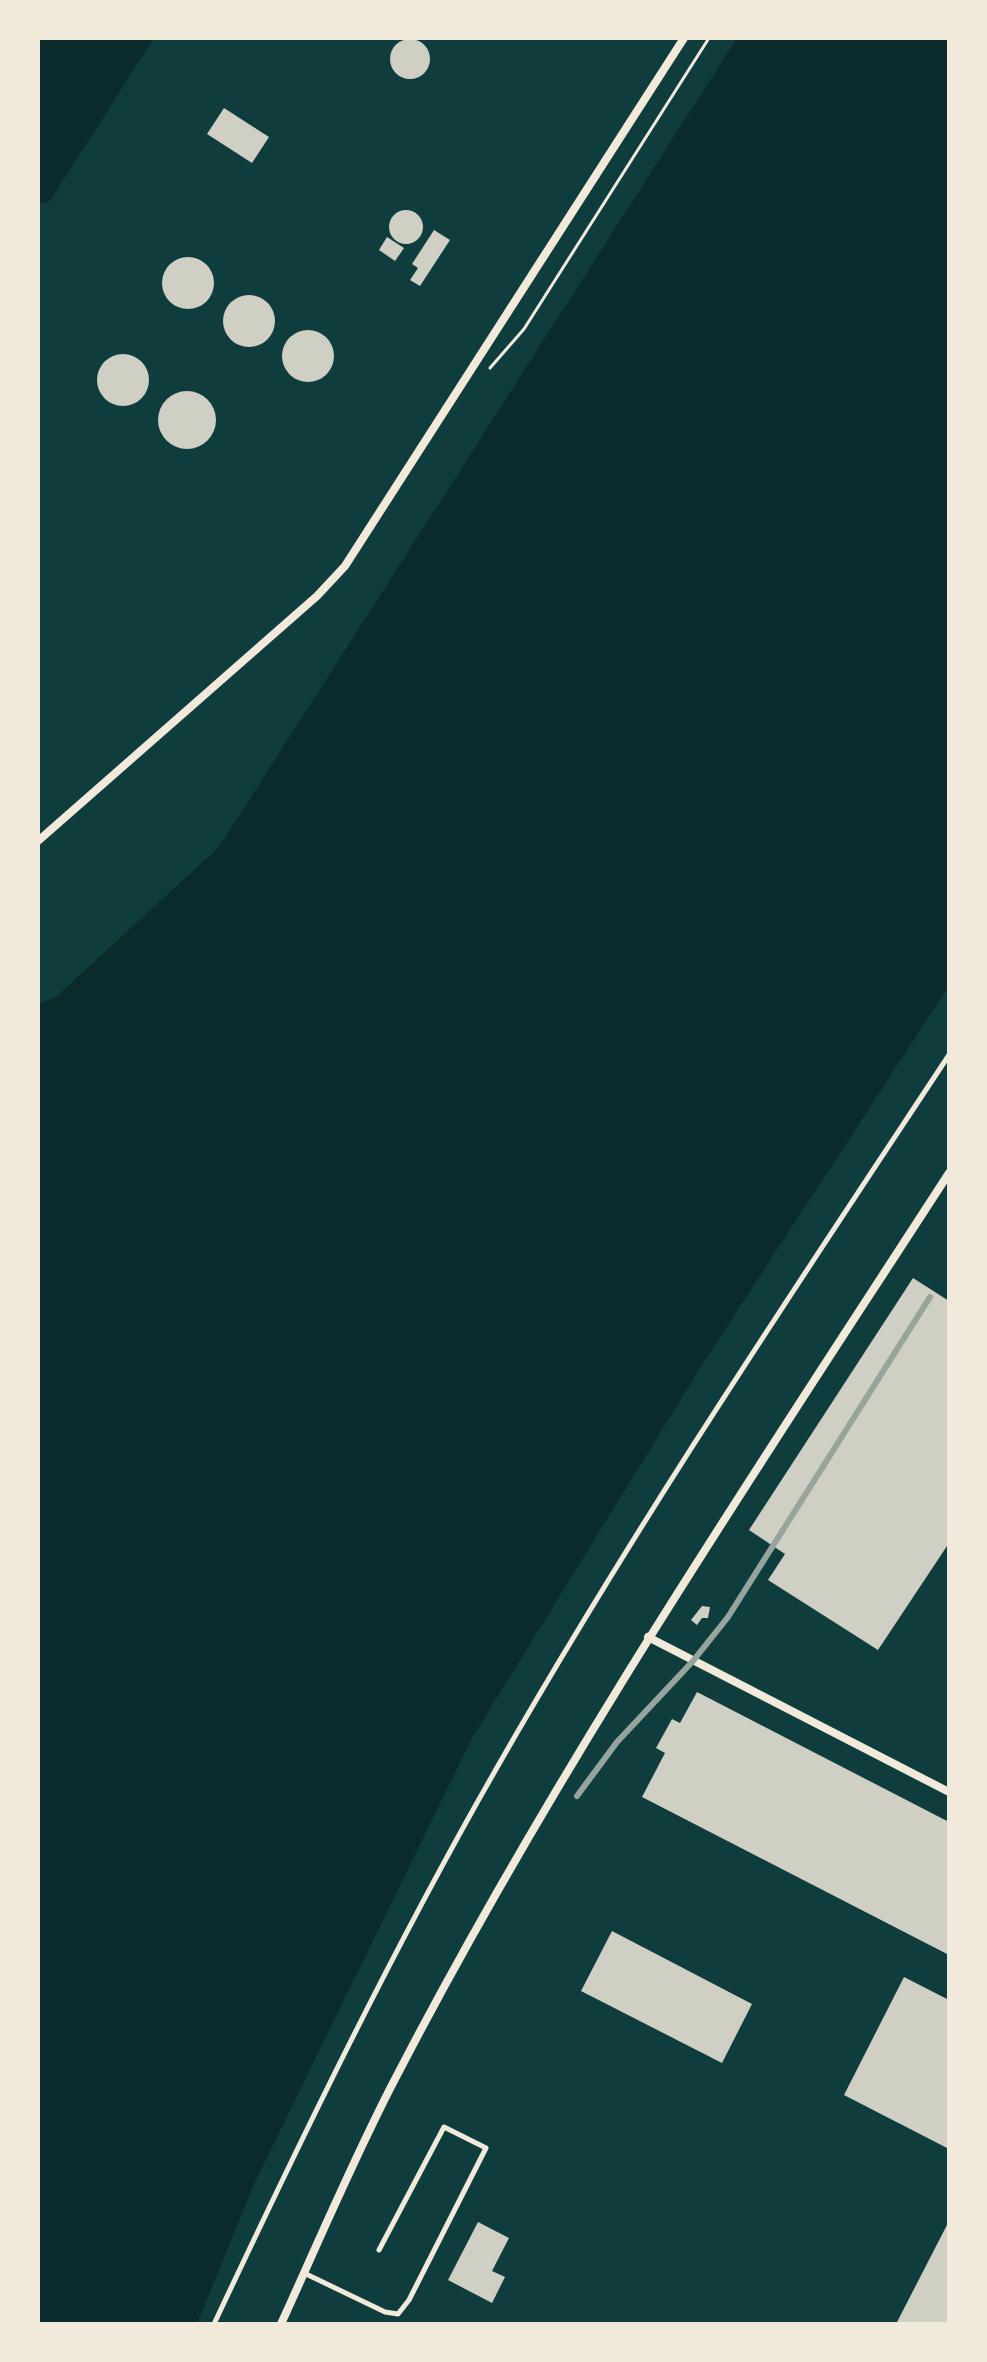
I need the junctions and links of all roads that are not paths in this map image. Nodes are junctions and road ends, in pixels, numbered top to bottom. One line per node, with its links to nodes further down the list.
1 (684, 38): 2 (street)
2 (38, 841)
3 (949, 1055): 9 (lane)
4 (949, 1173): 5 (street)
5 (648, 1637): 6 (street); 8 (street)
6 (949, 1792)
7 (379, 2250): 8 (lane)
8 (304, 2273): 10 (street)
9 (214, 2324)
10 (281, 2324)

